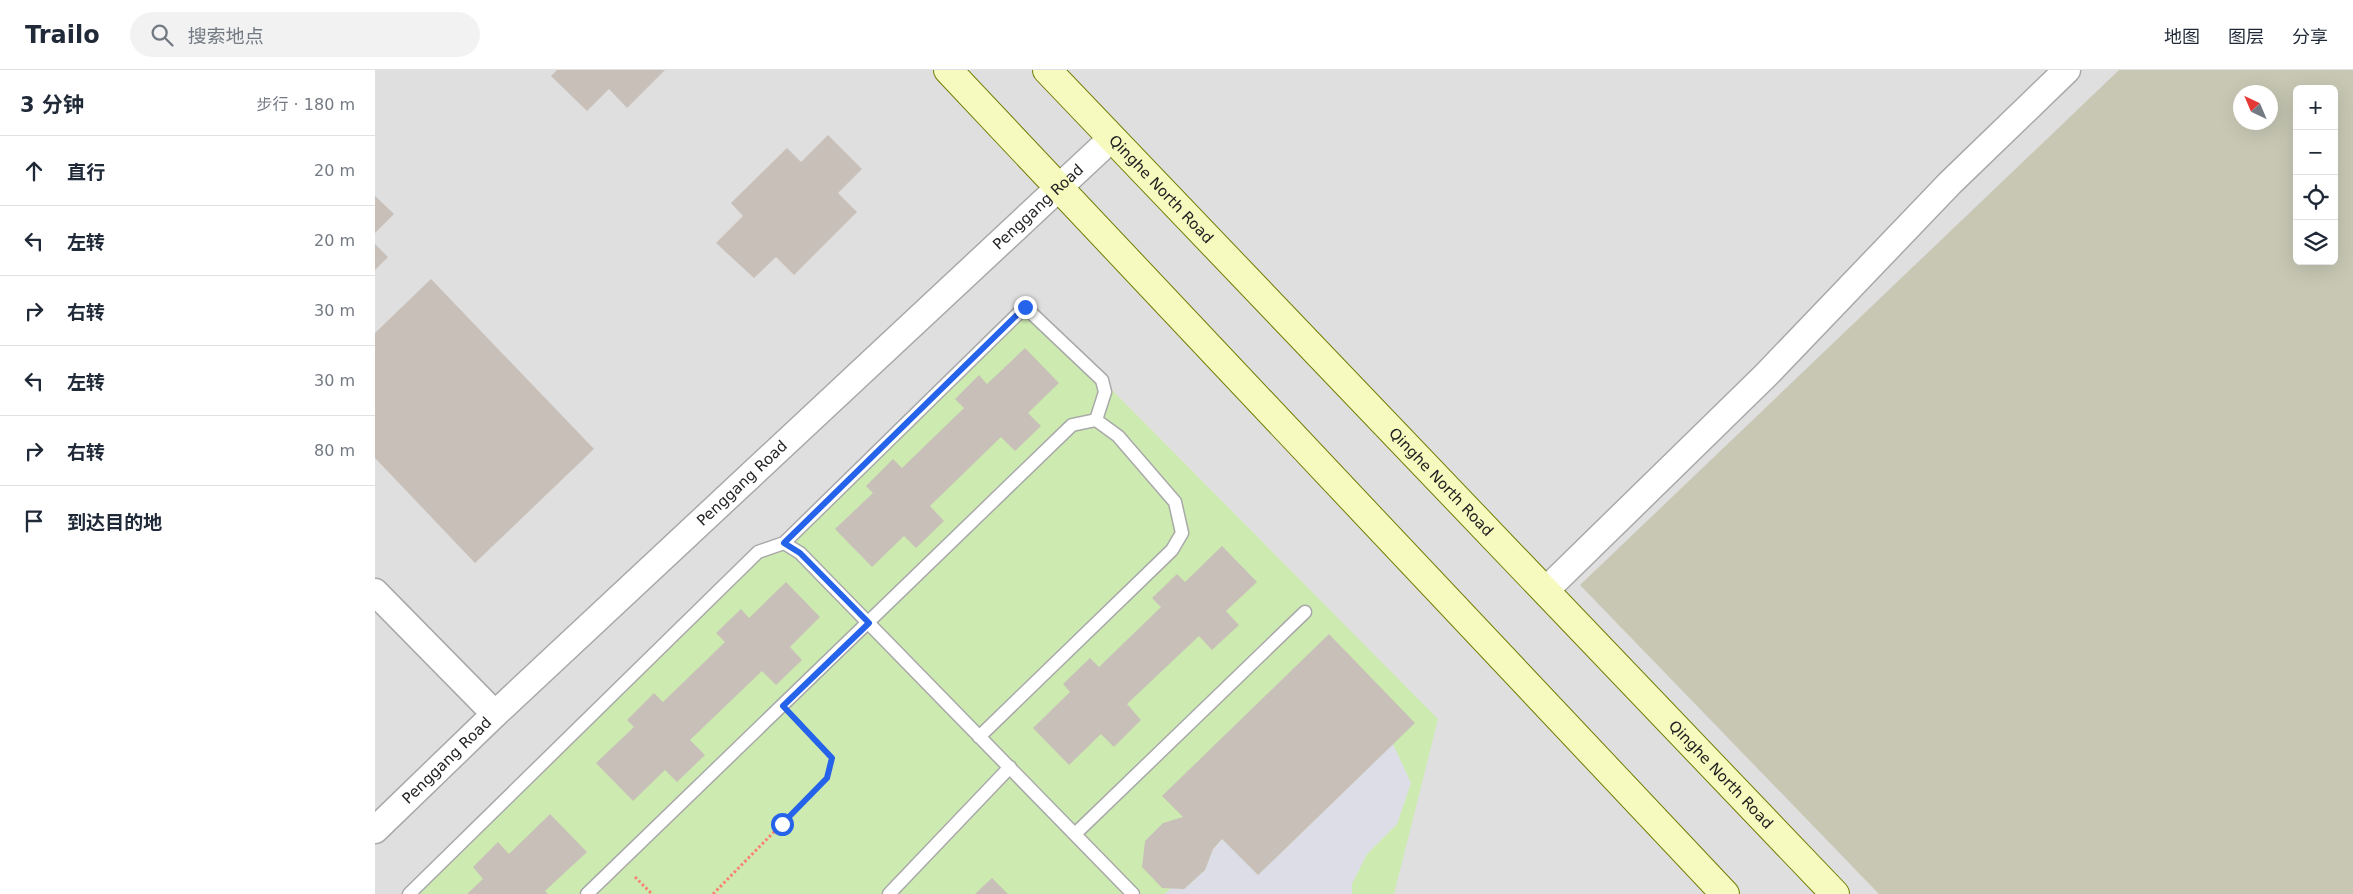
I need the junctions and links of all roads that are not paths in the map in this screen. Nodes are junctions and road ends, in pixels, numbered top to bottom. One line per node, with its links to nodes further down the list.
1 (948, 70): 5 (main road)
2 (1047, 70): 4 (main road, Qinghe North Road)
3 (2067, 70): 8 (street)
4 (1112, 138): 5 (street, Penggang Road); 8 (main road, Qinghe North Road)
5 (1059, 187): 12 (street, Penggang Road); 21 (main road)
6 (1096, 420): 7 (lane); 11 (lane); 13 (lane)
7 (784, 543): 11 (lane); 17 (lane)
8 (1545, 591): 22 (main road, Qinghe North Road)
9 (375, 592): 12 (street)
10 (1305, 612): 16 (lane)
11 (869, 623): 13 (lane); 18 (lane)
12 (495, 714): 15 (street, Penggang Road)
13 (979, 737): 14 (lane)
14 (1010, 768): 16 (lane); 19 (lane)
15 (375, 830)
16 (1075, 834): 20 (lane)
17 (409, 894)
18 (587, 894)
19 (889, 894)
20 (1133, 894)
21 (1725, 894)
22 (1835, 894)

